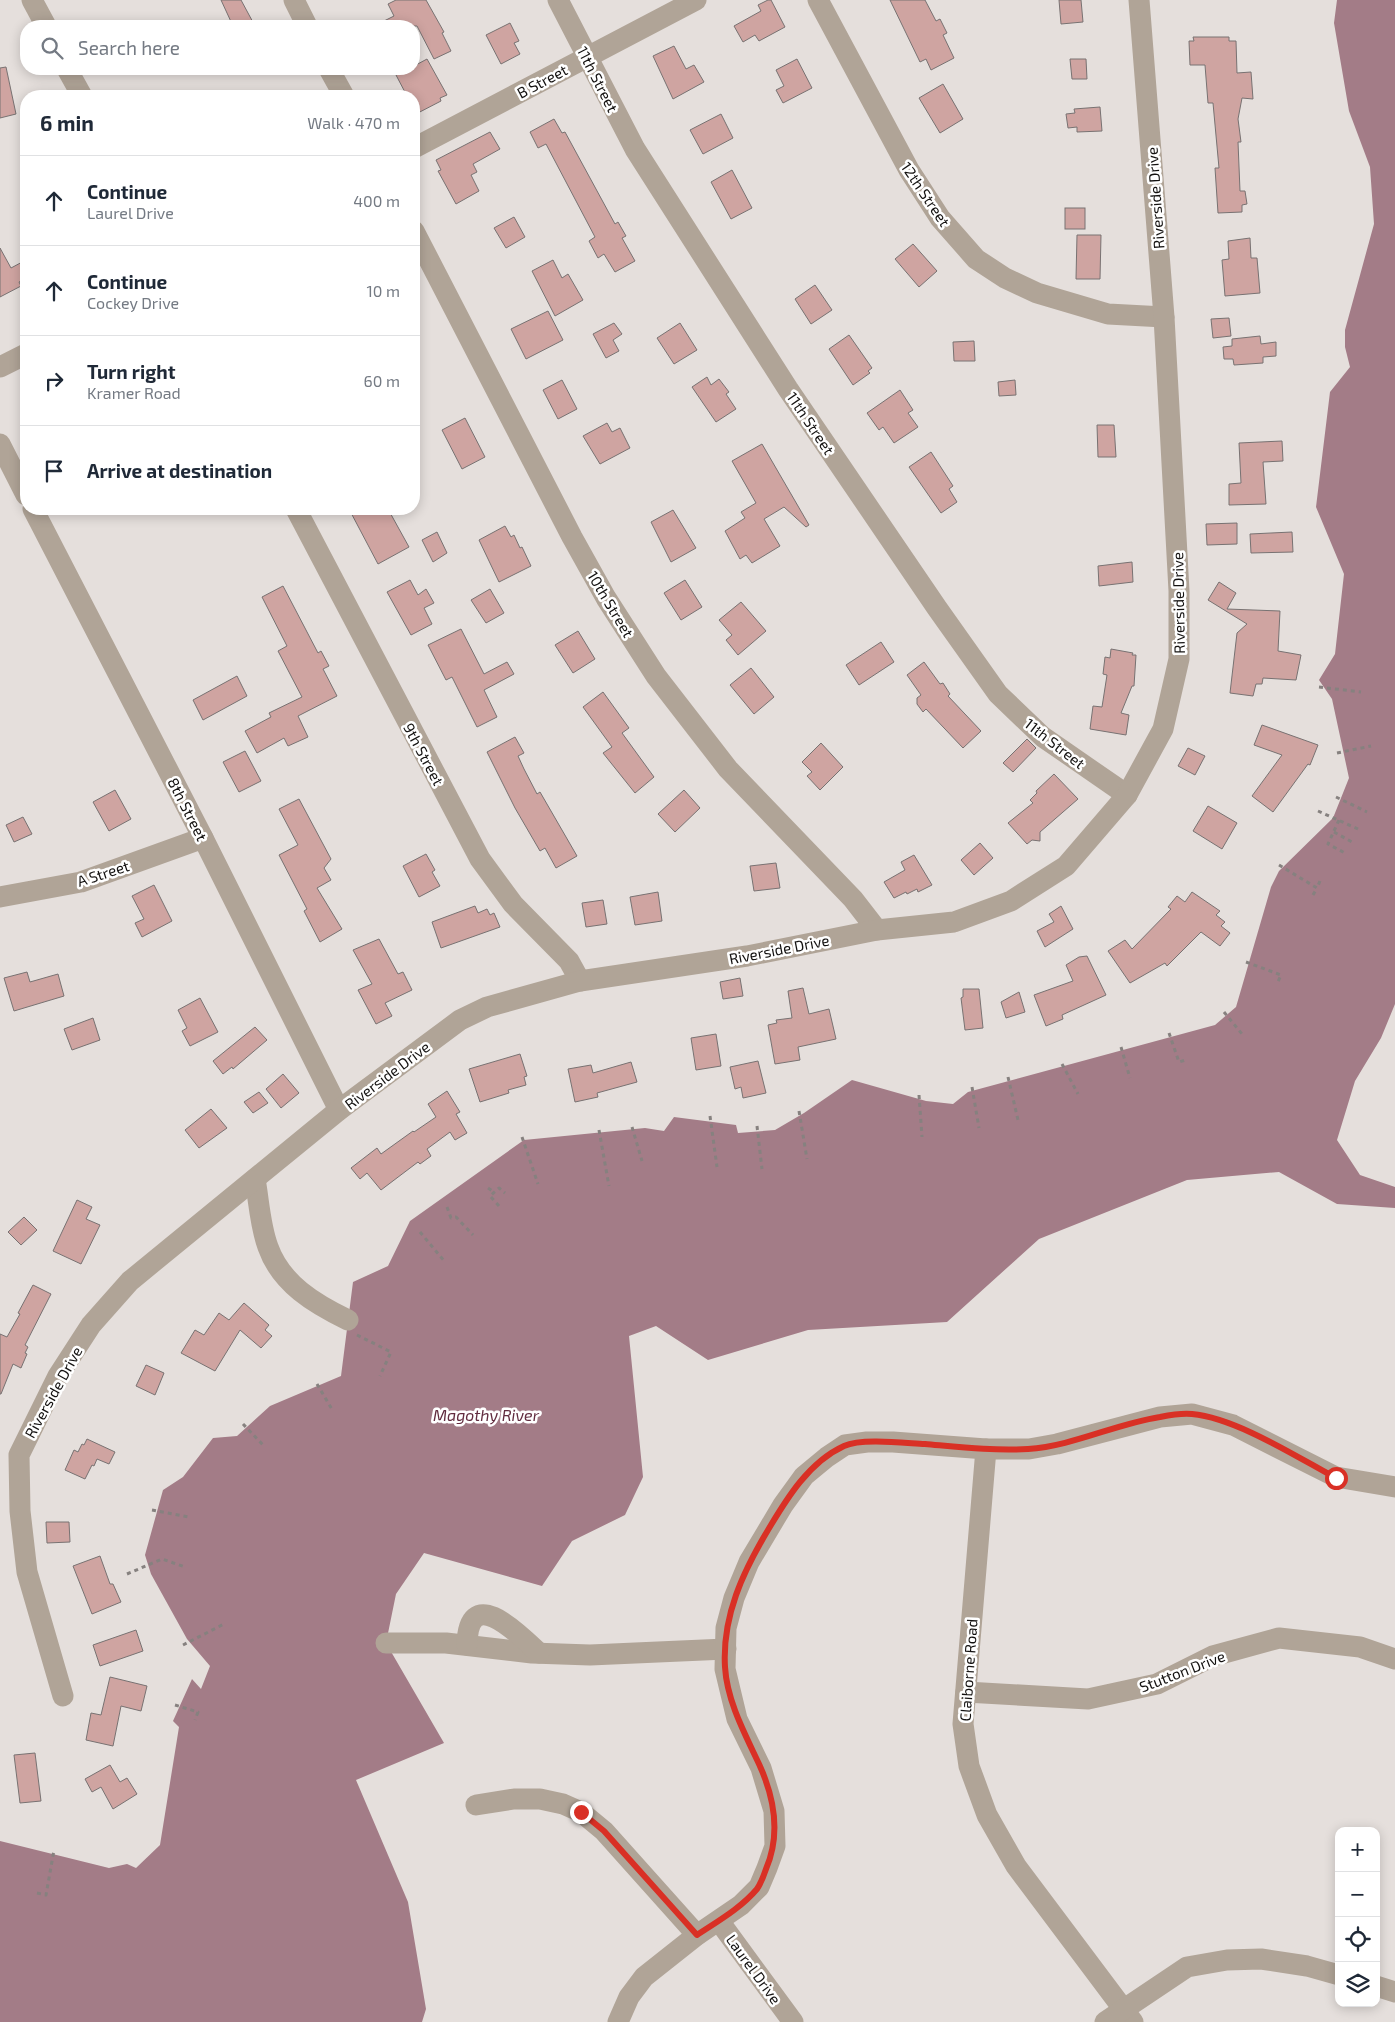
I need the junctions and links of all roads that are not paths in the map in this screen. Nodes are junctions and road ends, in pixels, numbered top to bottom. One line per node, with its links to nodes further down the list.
1 (32, 0): 7 (street)
2 (294, 0): 8 (street)
3 (558, 0): 9 (street, 11th Street)
4 (696, 0): 9 (street, B Street)
5 (818, 0): 16 (street, 12th Street)
6 (1139, 0): 16 (street, Riverside Drive)
7 (43, 20)
8 (304, 20)
9 (587, 57): 14 (street, B Street); 23 (street, 11th Street)
10 (70, 75): 12 (street)
11 (332, 75): 13 (street)
12 (79, 90)
13 (341, 90)
14 (420, 145)
15 (420, 243): 26 (street, 10th Street)
16 (1164, 317): 23 (street, Riverside Drive)
17 (20, 357): 18 (street)
18 (0, 367)
19 (0, 444): 20 (street)
20 (20, 483)
21 (36, 515): 24 (street, 8th Street)
22 (299, 515): 27 (street, 9th Street)
23 (1127, 795): 26 (street, Riverside Drive)
24 (203, 838): 25 (street, A Street); 28 (street, 8th Street)
25 (0, 897)
26 (877, 930): 27 (street, Riverside Drive)
27 (580, 981): 28 (street, Riverside Drive)
28 (339, 1110): 29 (street, Riverside Drive)
29 (255, 1179): 30 (street); 32 (street, Riverside Drive)
30 (350, 1326)
31 (986, 1449): 33 (street, Laurel Drive); 36 (street, Laurel Drive); 39 (street, Claiborne Road)
32 (9, 1456): 40 (street, Riverside Drive)
33 (1395, 1487)
34 (386, 1643): 35 (street)
35 (467, 1645): 37 (street); 37 (street)
36 (726, 1649): 37 (street); 42 (street, Laurel Drive)
37 (539, 1653)
38 (1395, 1659): 39 (street, Stutton Drive)
39 (966, 1692): 47 (street, Claiborne Road)
40 (63, 1696)
41 (476, 1805): 43 (street)
42 (719, 1920): 43 (street); 49 (street, Laurel Drive)
43 (697, 1935): 48 (street)
44 (1335, 1974): 47 (street)
45 (1380, 1987): 46 (street)
46 (1395, 1992)
47 (1128, 2016): 50 (street)
48 (618, 2022)
49 (793, 2022)
50 (1105, 2022)

